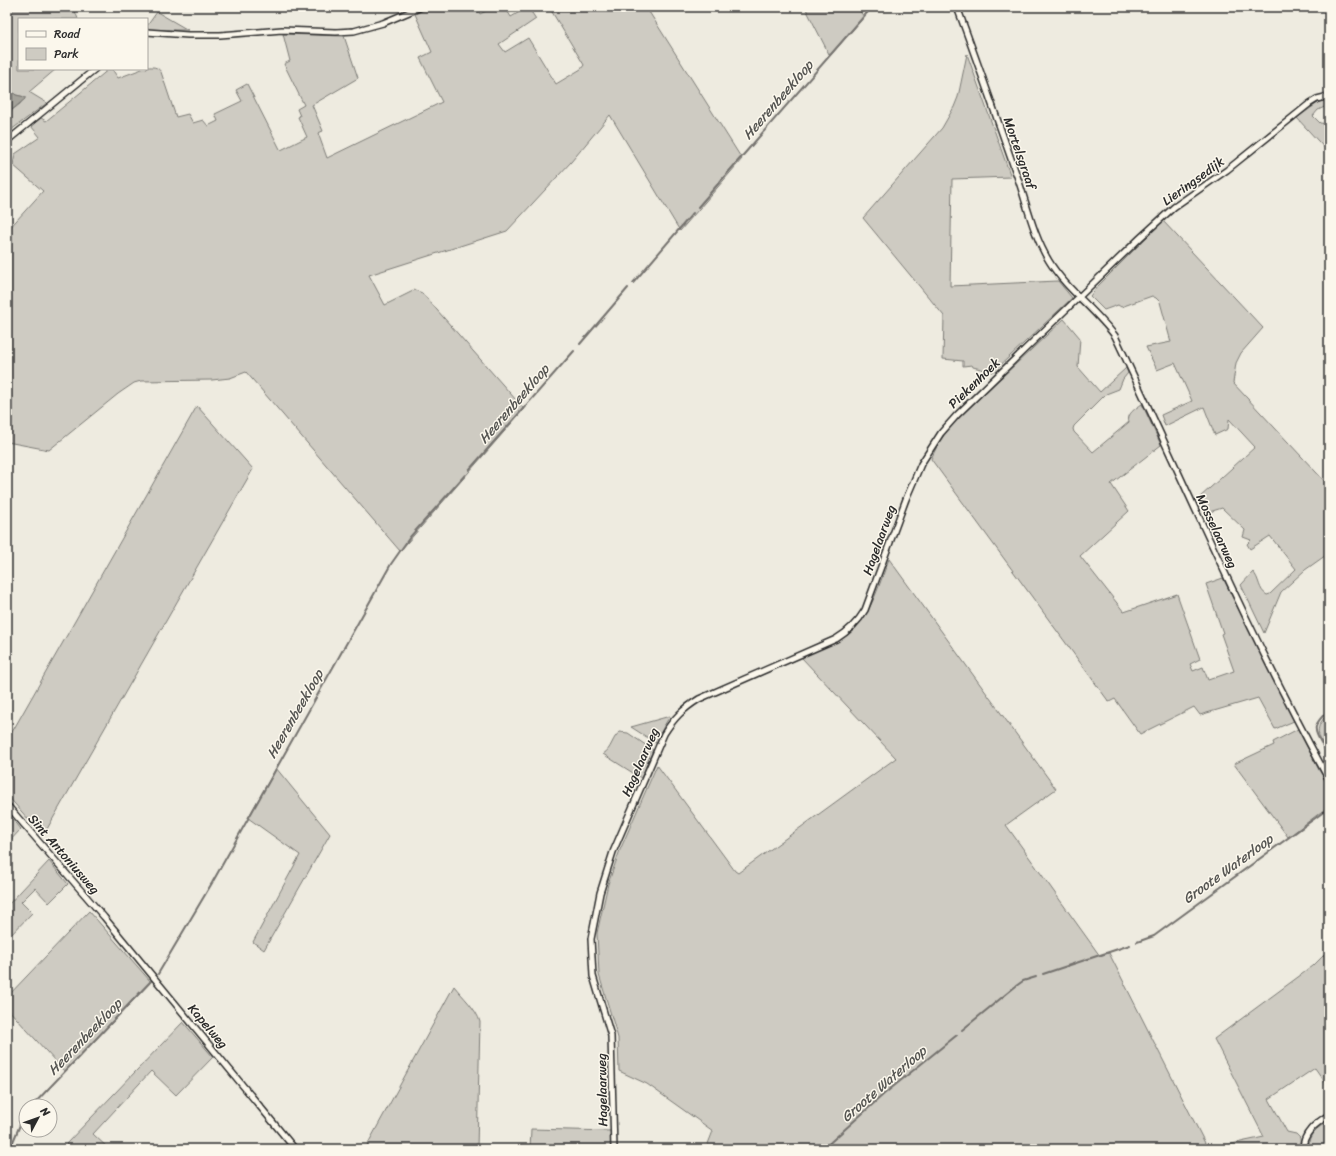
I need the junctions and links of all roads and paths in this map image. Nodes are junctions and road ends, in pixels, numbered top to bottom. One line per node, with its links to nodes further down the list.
1 (421, 7): 3 (street)
2 (956, 7): 7 (street, Mortelsgraaf)
3 (148, 32)
4 (94, 70): 6 (street)
5 (1329, 96): 7 (street, Lieringsedijk)
6 (7, 141)
7 (1079, 297): 8 (street, Piekenhoek); 9 (street, Mosselaarweg)
8 (906, 499): 14 (street, Hagelaarweg)
9 (1329, 780)
10 (7, 805): 11 (street, Sint Antoniusweg)
11 (104, 917): 13 (street, Kapelweg)
12 (1329, 1115): 15 (street)
13 (295, 1149)
14 (614, 1149)
15 (1303, 1149)

